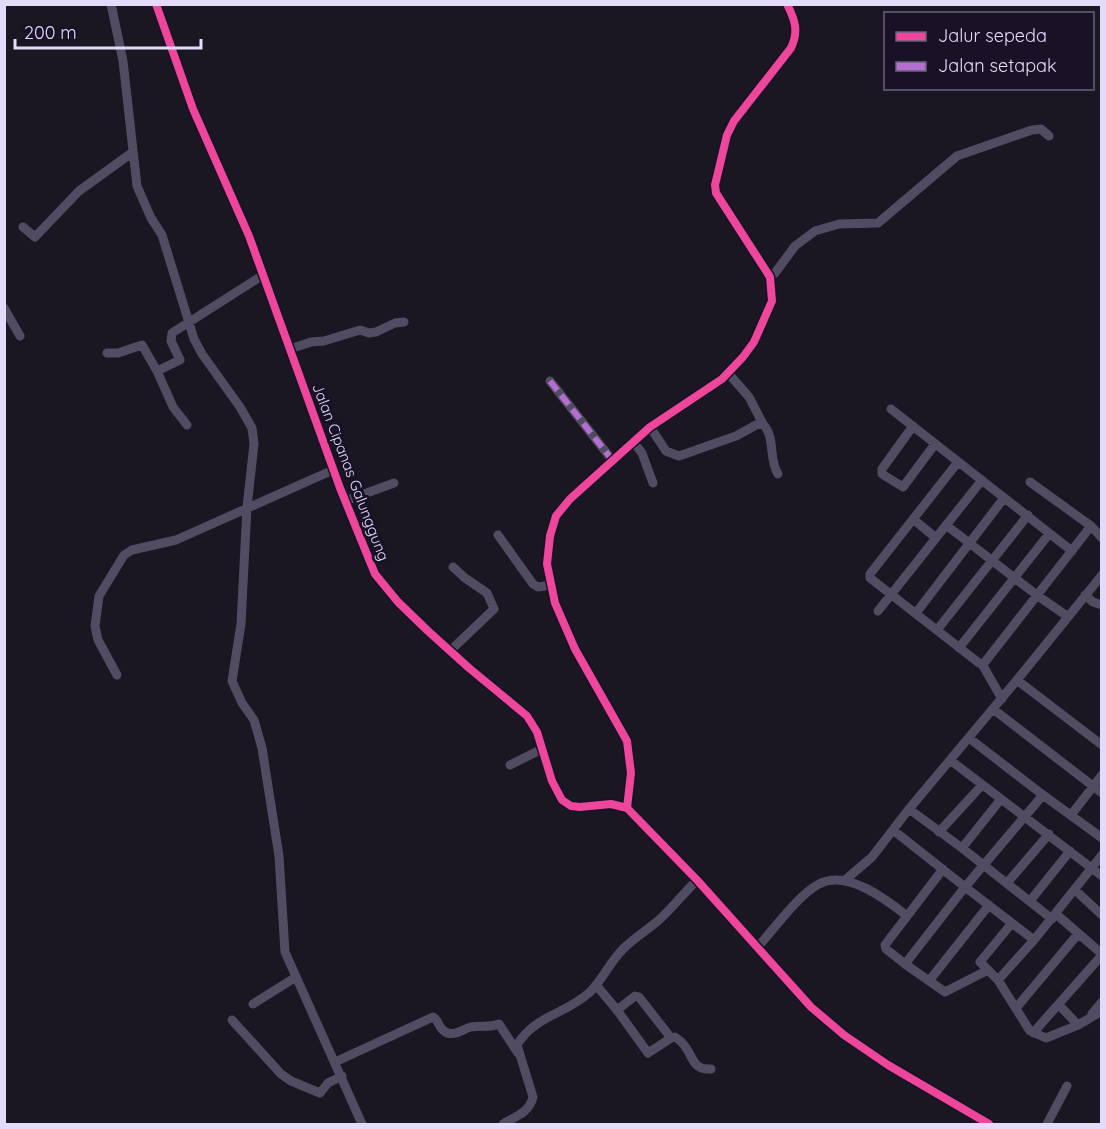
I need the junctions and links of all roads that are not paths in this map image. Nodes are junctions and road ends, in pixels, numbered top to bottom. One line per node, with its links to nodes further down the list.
1 (111, 4): 5 (street)
2 (156, 4): 7 (street, Jalan Cipanas Galunggung)
3 (787, 4): 8 (street)
4 (1049, 136): 8 (street)
5 (133, 152): 6 (street); 10 (street)
6 (23, 228)
7 (263, 275): 10 (street); 13 (street, Jalan Cipanas Galunggung)
8 (770, 277): 16 (street)
9 (4, 308): 12 (street)
10 (189, 320): 15 (street); 35 (street)
11 (404, 322): 13 (street)
12 (20, 336)
13 (290, 349): 27 (street, Jalan Cipanas Galunggung)
14 (107, 353): 15 (street)
15 (157, 371): 20 (street)
16 (728, 373): 19 (street); 22 (street)
17 (550, 381): 25 (street)
18 (891, 409): 21 (street)
19 (763, 424): 22 (street); 28 (street)
20 (187, 425)
21 (913, 426): 24 (street); 24 (street)
22 (651, 427): 23 (street)
23 (634, 443): 25 (street); 32 (street)
24 (936, 444): 26 (street)
25 (614, 461): 50 (street)
26 (958, 462): 29 (street); 37 (street)
27 (333, 470): 34 (street, Jalan Cipanas Galunggung); 35 (street)
28 (778, 474)
29 (982, 480): 33 (street); 38 (street)
30 (1030, 482): 39 (street)
31 (394, 483): 34 (street)
32 (653, 483)
33 (1004, 498): 36 (street); 44 (street)
34 (345, 501): 59 (street, Jalan Cipanas Galunggung)
35 (247, 507): 62 (street); 109 (street)
36 (1028, 515): 40 (street); 46 (street)
37 (914, 519): 42 (street); 51 (street)
38 (946, 525): 42 (street); 44 (street)
39 (1091, 526): 43 (street); 45 (street)
40 (1049, 534): 45 (street); 49 (street)
41 (498, 535): 50 (street)
42 (936, 538): 51 (street)
43 (1101, 538)
44 (970, 542): 46 (street); 56 (street)
45 (1072, 551): 53 (street)
46 (992, 561): 49 (street); 58 (street)
47 (453, 567): 59 (street)
48 (1101, 575): 52 (street)
49 (1015, 578): 53 (street); 60 (street)
50 (551, 585): 77 (street)
51 (891, 594): 55 (street); 56 (street)
52 (1085, 595): 54 (street); 57 (street)
53 (1038, 596): 57 (street); 61 (street)
54 (1101, 605)
55 (878, 611)
56 (916, 613): 58 (street)
57 (1067, 616): 63 (street)
58 (938, 630): 60 (street)
59 (452, 648): 68 (street, Jalan Cipanas Galunggung)
60 (959, 648): 61 (street)
61 (982, 664): 64 (street)
62 (117, 675)
63 (1017, 680): 64 (street); 67 (street)
64 (1002, 699): 65 (street)
65 (993, 709): 66 (street); 73 (street)
66 (969, 738): 69 (street); 75 (street)
67 (1101, 745)
68 (542, 749): 70 (street); 77 (street, Jalan Cipanas Galunggung)
69 (950, 760): 72 (street); 78 (street)
70 (510, 765)
71 (1101, 775): 73 (street)
72 (982, 785): 76 (street); 82 (street)
73 (1092, 787): 74 (street); 79 (street)
74 (1101, 793)
75 (1043, 795): 79 (street); 80 (street)
76 (1001, 800): 80 (street); 85 (street)
77 (627, 808): 92 (street)
78 (909, 809): 81 (street); 82 (street)
79 (1071, 815): 84 (street)
80 (1025, 816): 83 (street); 88 (street)
81 (893, 830): 90 (street); 93 (street)
82 (939, 832): 85 (street)
83 (1049, 834): 86 (street); 94 (street)
84 (1101, 838)
85 (962, 848): 88 (street)
86 (1070, 851): 89 (street); 97 (street)
87 (1101, 855): 89 (street)
88 (984, 865): 94 (street); 95 (street)
89 (1092, 867): 91 (street); 96 (street)
90 (943, 869): 95 (street); 100 (street)
91 (1101, 876)
92 (697, 880): 105 (street); 112 (street)
93 (844, 881): 100 (street); 105 (street)
94 (1007, 883): 97 (street)
95 (965, 887): 98 (street); 107 (street)
96 (1075, 890): 99 (street); 101 (street)
97 (1030, 901): 101 (street)
98 (989, 905): 102 (street); 110 (street)
99 (1101, 915)
100 (907, 916): 107 (street)
101 (1054, 917): 103 (street); 104 (street)
102 (1012, 923): 104 (street); 108 (street)
103 (1078, 934): 106 (street); 116 (street)
104 (1034, 940): 111 (street)
105 (757, 948): 129 (street)
106 (1101, 955): 115 (street)
107 (905, 964): 110 (street)
108 (988, 970): 110 (street); 111 (street)
109 (296, 977): 114 (street); 125 (street)
110 (929, 981)
111 (998, 981): 116 (street)
112 (596, 985): 117 (street); 124 (street)
113 (1101, 1002): 119 (street)
114 (253, 1004)
115 (1059, 1005): 121 (street); 122 (street)
116 (1016, 1008): 122 (street)
117 (617, 1010): 123 (street); 123 (street)
118 (1101, 1011): 119 (street)
119 (1089, 1019): 121 (street)
120 (232, 1020): 127 (street)
121 (1078, 1025): 122 (street)
122 (1033, 1033)
123 (671, 1038): 126 (street)
124 (520, 1057): 125 (street); 131 (street)
125 (335, 1062): 127 (street)
126 (711, 1069)
127 (342, 1077): 130 (street)
128 (1067, 1086): 133 (street)
129 (974, 1121): 132 (street)
130 (362, 1125)
131 (503, 1125)
132 (989, 1125)
133 (1047, 1125)

